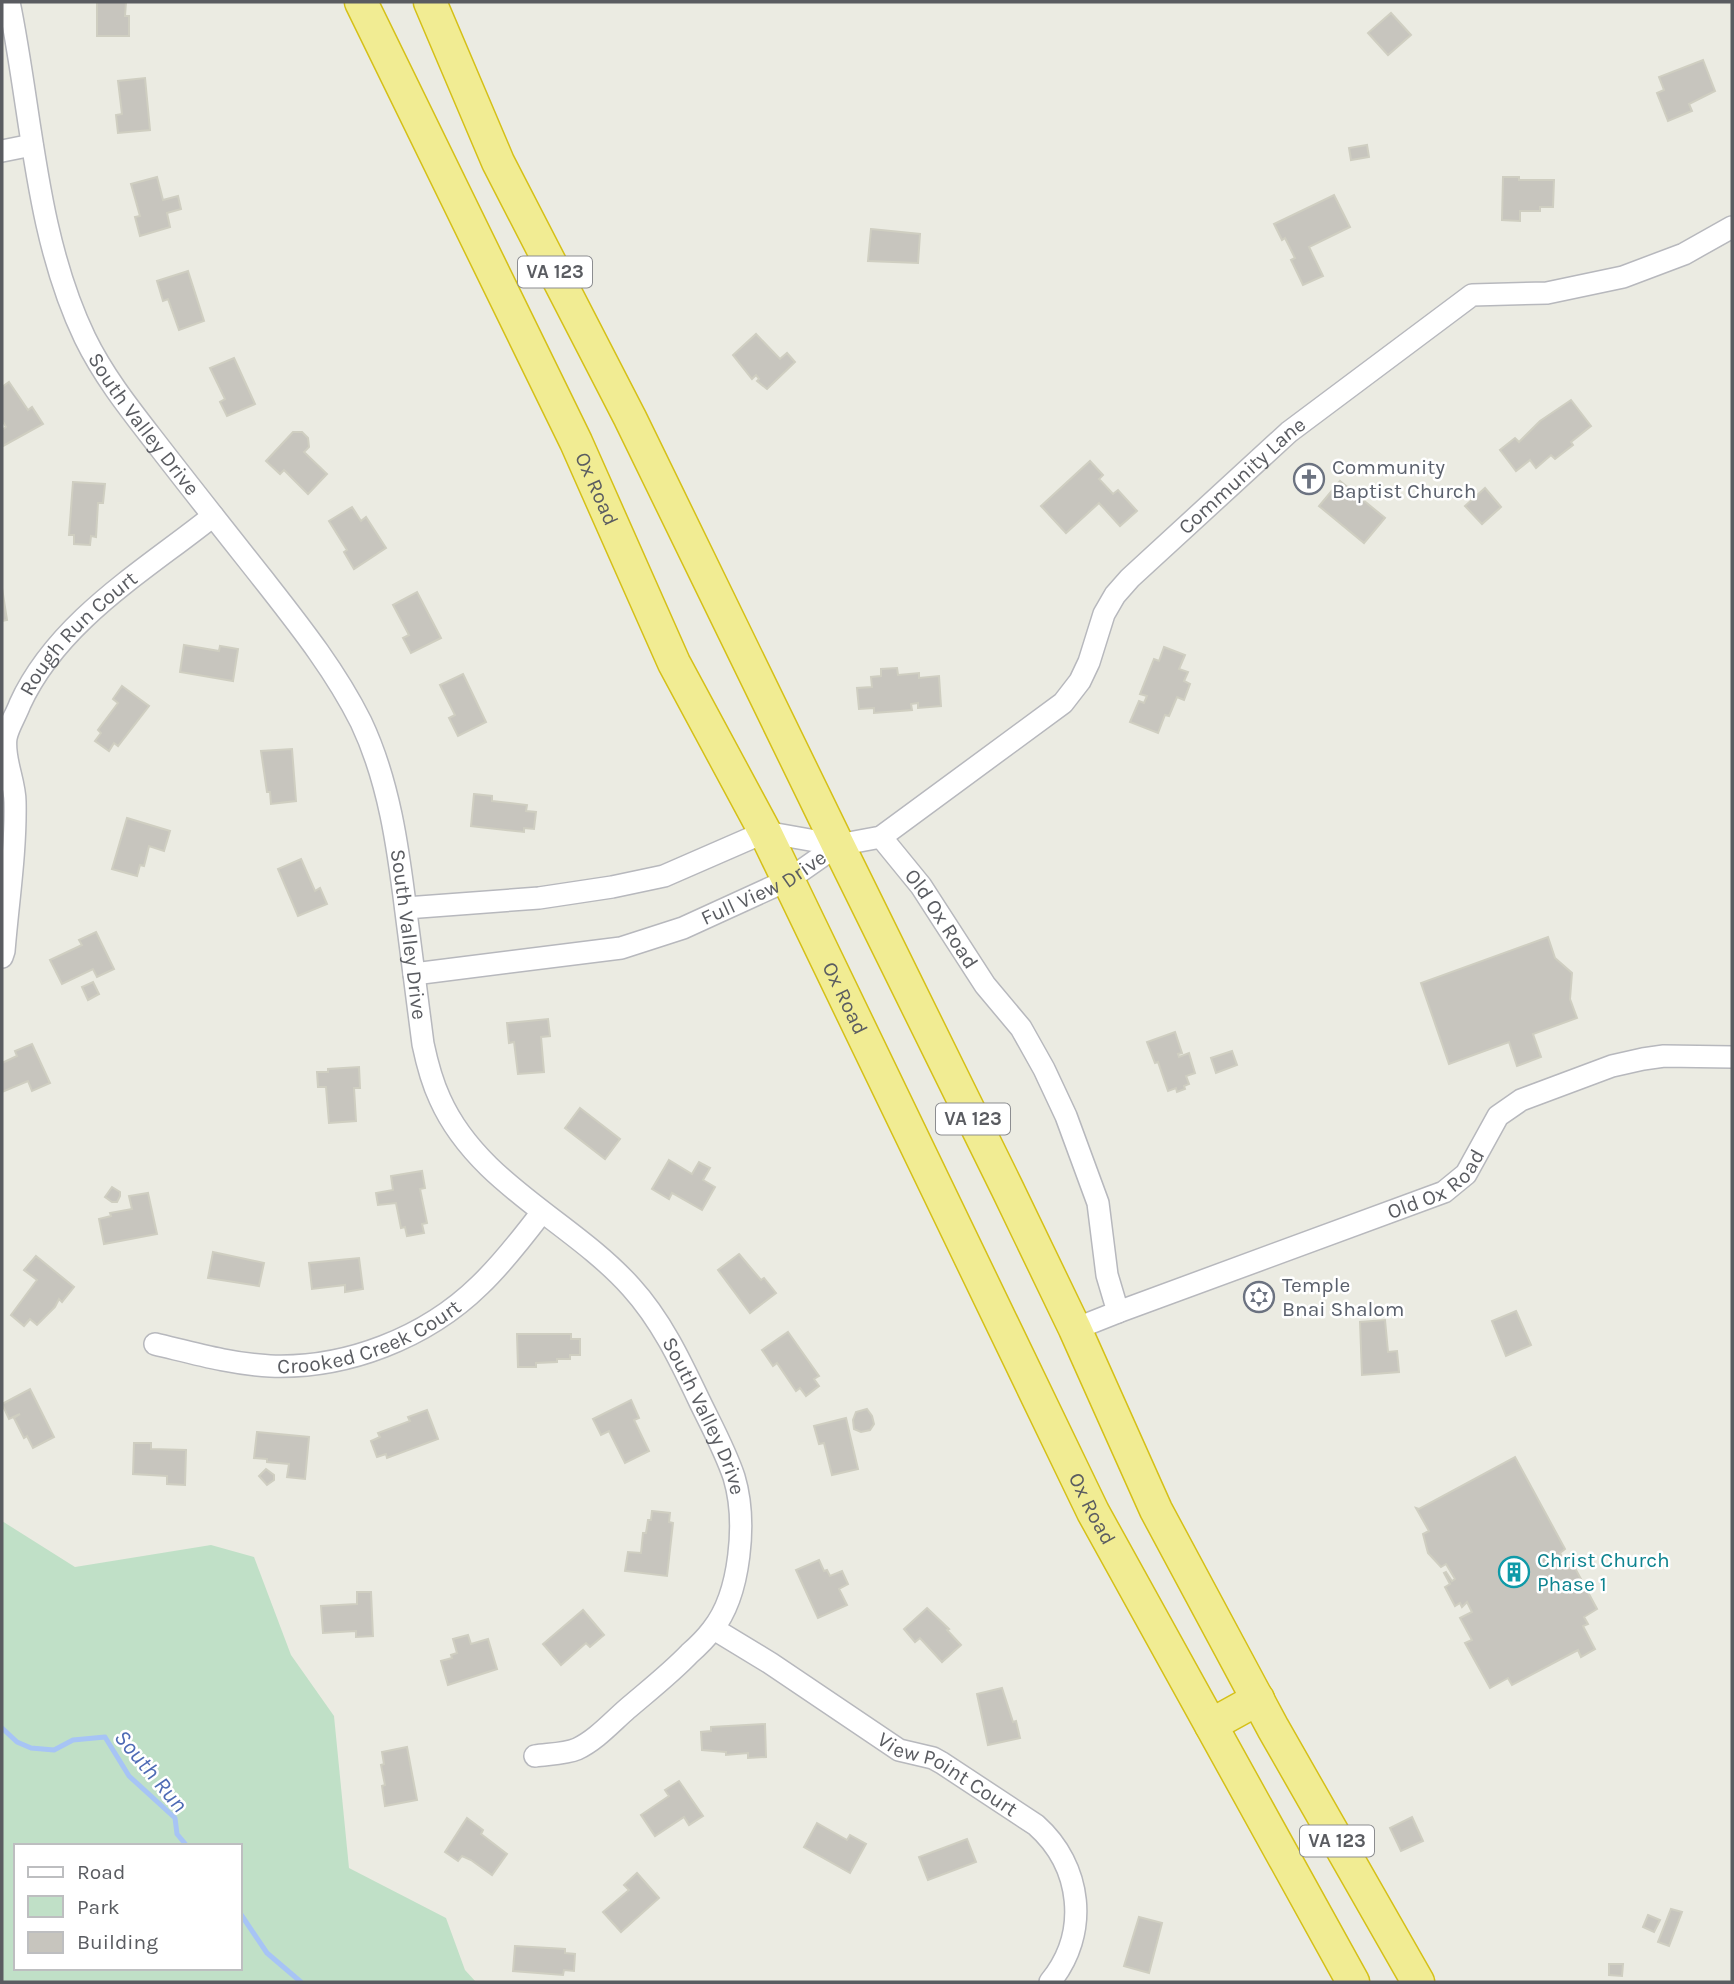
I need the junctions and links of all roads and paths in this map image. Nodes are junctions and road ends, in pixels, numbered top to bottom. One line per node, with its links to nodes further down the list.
1 (9, 2): 4 (street, South Valley Drive)
2 (361, 2): 8 (highway, Ox Road / VA 123)
3 (429, 2): 10 (highway, VA 123)
4 (32, 145): 5 (street); 7 (street, South Valley Drive)
5 (2, 151)
6 (1732, 227): 9 (street, Community Lane)
7 (214, 516): 12 (street, South Valley Drive); 13 (street, Rough Run Court)
8 (765, 832): 10 (street, Full View Drive); 11 (highway, Ox Road / VA 123); 12 (street)
9 (881, 837): 10 (street, Community Lane); 17 (street, Old Ox Road)
10 (838, 845): 11 (street, Full View Drive); 18 (highway, VA 123)
11 (788, 880): 14 (street, Full View Drive); 22 (highway, Ox Road / VA 123)
12 (405, 908): 14 (street, South Valley Drive)
13 (2, 957)
14 (414, 974): 16 (street, South Valley Drive)
15 (1732, 1056): 17 (street, Old Ox Road)
16 (542, 1212): 19 (street, Crooked Creek Court); 20 (street, South Valley Drive)
17 (1118, 1312): 18 (street, Old Ox Road)
18 (1074, 1329): 21 (highway, VA 123)
19 (155, 1344)
20 (714, 1629): 23 (street, South Valley Drive); 24 (street, View Point Court)
21 (1258, 1699): 22 (highway); 26 (highway, VA 123)
22 (1211, 1725): 25 (highway, Ox Road / VA 123)
23 (535, 1756)
24 (1050, 1982)
25 (1353, 1982)
26 (1418, 1982)

